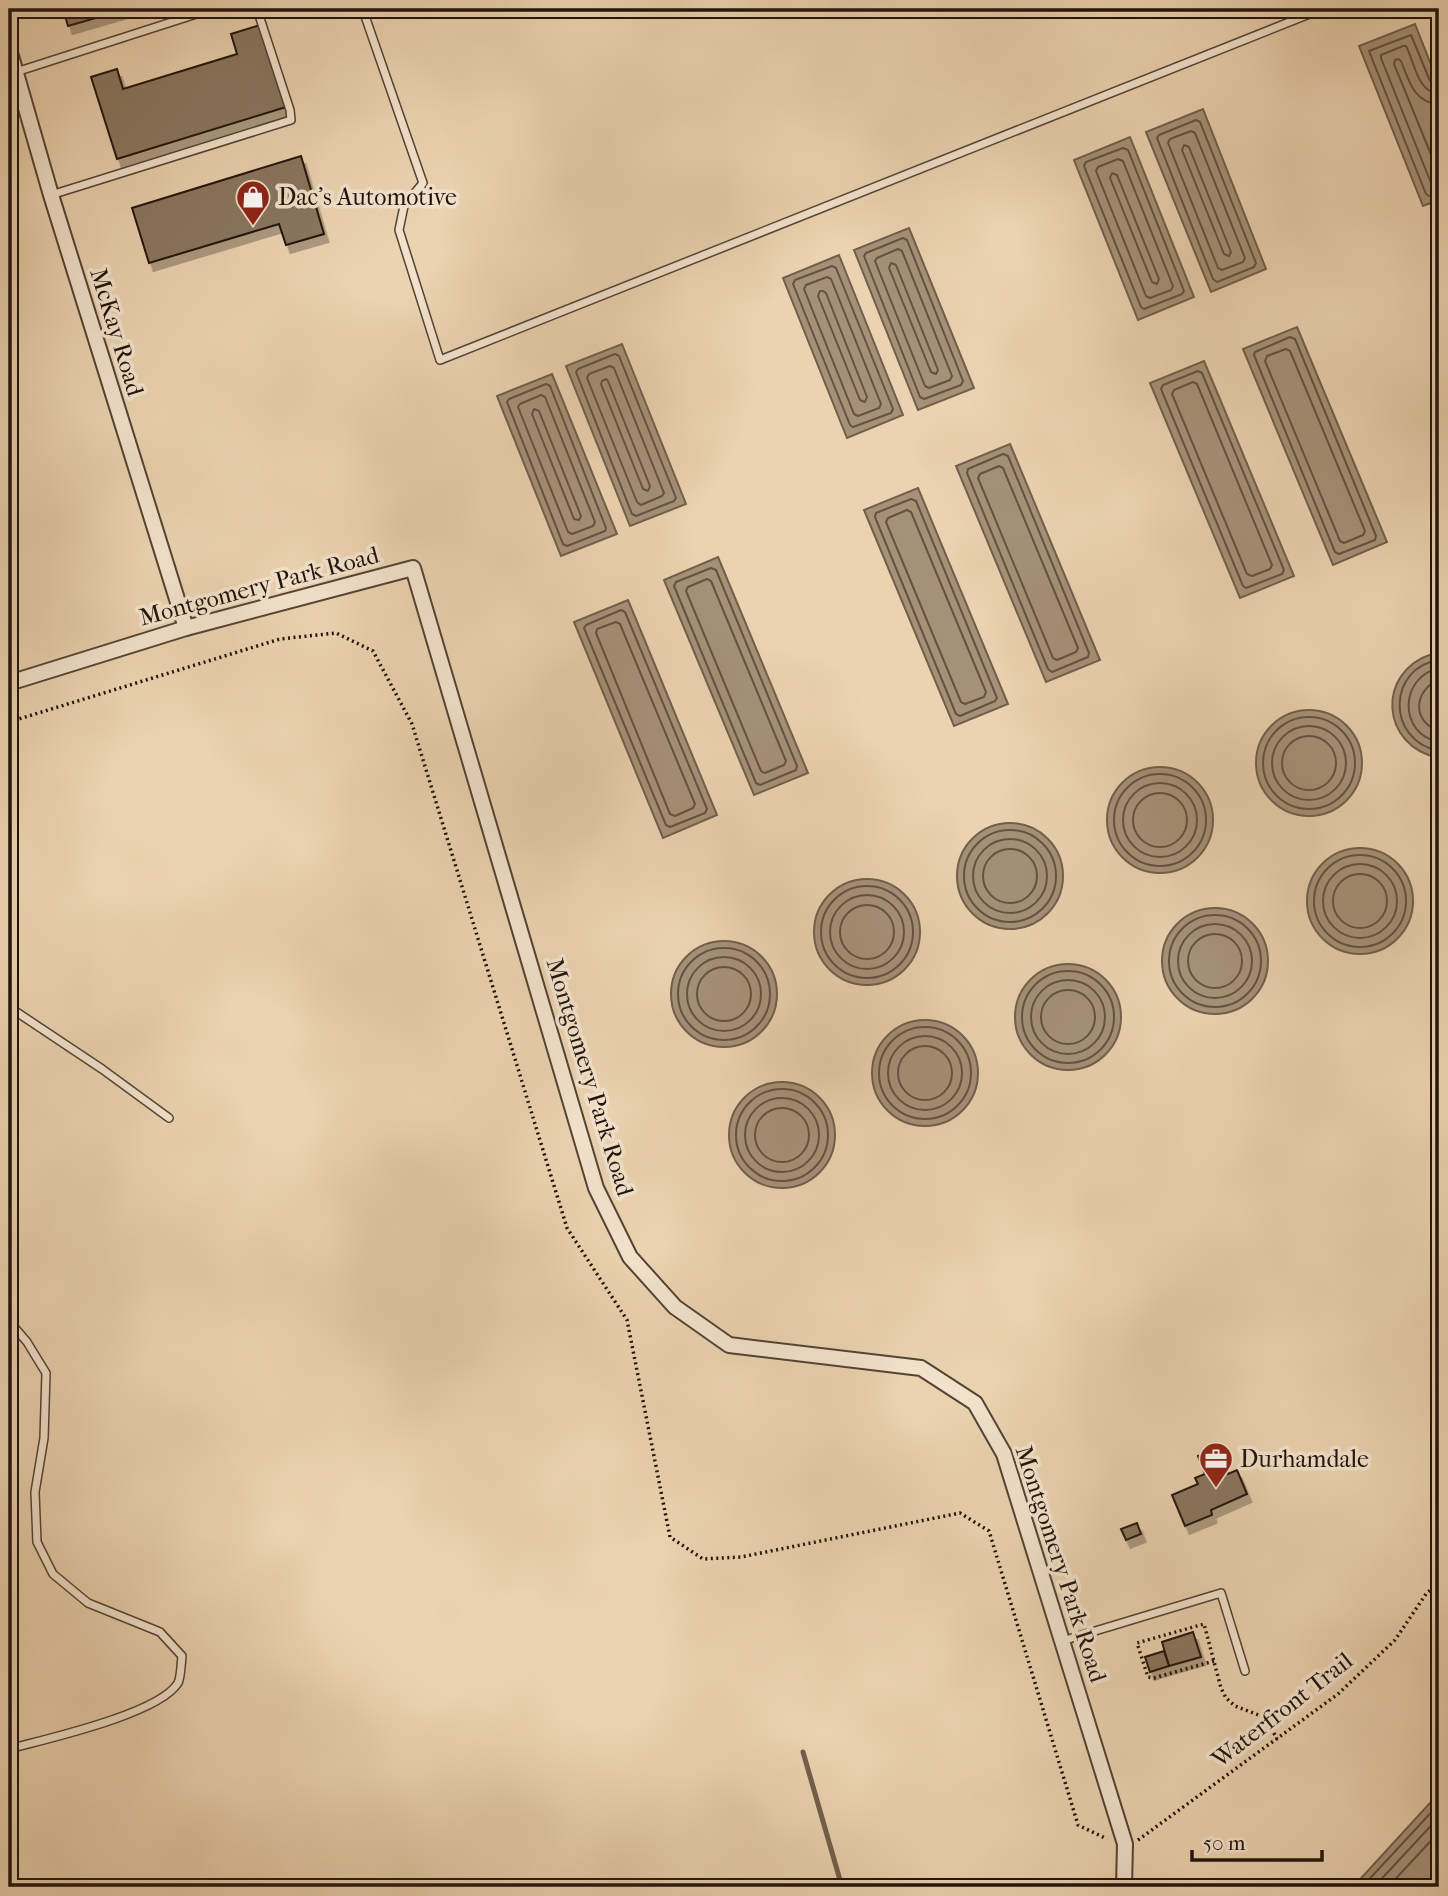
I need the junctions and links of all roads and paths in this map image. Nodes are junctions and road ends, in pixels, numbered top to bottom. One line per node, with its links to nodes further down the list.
1 (212, 9): 6 (lane)
2 (257, 9): 7 (lane)
3 (365, 9): 4 (lane)
4 (1322, 9)
5 (9, 49): 6 (street, McKay Road)
6 (16, 72): 7 (street, McKay Road)
7 (51, 195): 8 (street, McKay Road)
8 (186, 628): 9 (street, Montgomery Park Road); 14 (street, Montgomery Park Road)
9 (9, 683)
10 (9, 1007): 11 (lane)
11 (169, 1118)
12 (9, 1321): 18 (lane)
13 (1439, 1582): 17 (path, Waterfront Trail)
14 (1062, 1641): 16 (lane); 19 (street, Montgomery Park Road)
15 (1214, 1661): 15 (path); 17 (path)
16 (1245, 1671)
17 (1277, 1739): 19 (path, Waterfront Trail)
18 (9, 1749)
19 (1125, 1844): 20 (street, Montgomery Park Road)
20 (1124, 1887)

